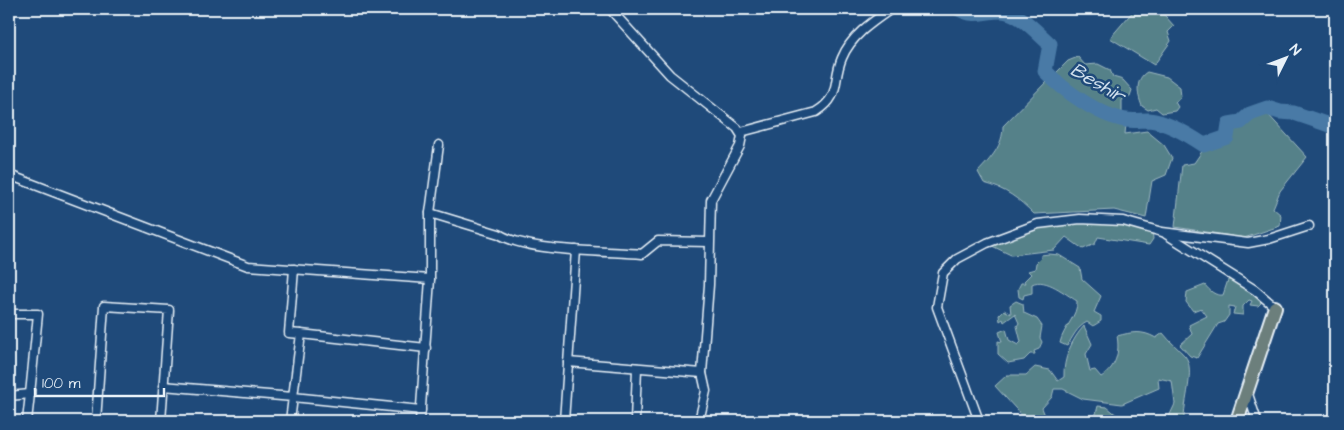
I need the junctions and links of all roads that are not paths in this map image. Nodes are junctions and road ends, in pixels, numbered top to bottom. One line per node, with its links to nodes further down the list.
1 (610, 9): 3 (street)
2 (891, 9): 3 (street)
3 (741, 132): 9 (street)
4 (439, 145): 6 (street)
5 (9, 175): 11 (street)
6 (430, 213): 10 (street); 12 (street)
7 (1308, 226): 8 (street)
8 (1162, 232): 13 (street); 34 (street)
9 (709, 242): 10 (street); 19 (street)
10 (576, 250): 17 (street)
11 (294, 269): 12 (street); 15 (street)
12 (430, 279): 16 (street)
13 (1275, 307): 22 (main road)
14 (9, 314): 21 (street)
15 (301, 334): 16 (street); 24 (street)
16 (426, 348): 25 (street)
17 (568, 362): 18 (street); 31 (street)
18 (637, 368): 19 (street); 32 (street)
19 (702, 373): 33 (street)
20 (164, 386): 24 (street); 27 (street); 28 (street)
21 (30, 394): 23 (street); 26 (street)
22 (1248, 394): 35 (main road); 36 (street)
23 (9, 396)
24 (294, 397): 25 (street); 29 (street)
25 (421, 410): 30 (street)
26 (27, 421)
27 (96, 421)
28 (161, 421)
29 (290, 421)
30 (420, 421)
31 (564, 421)
32 (635, 421)
33 (699, 421)
34 (978, 421)
35 (1238, 421)
36 (1257, 421)

